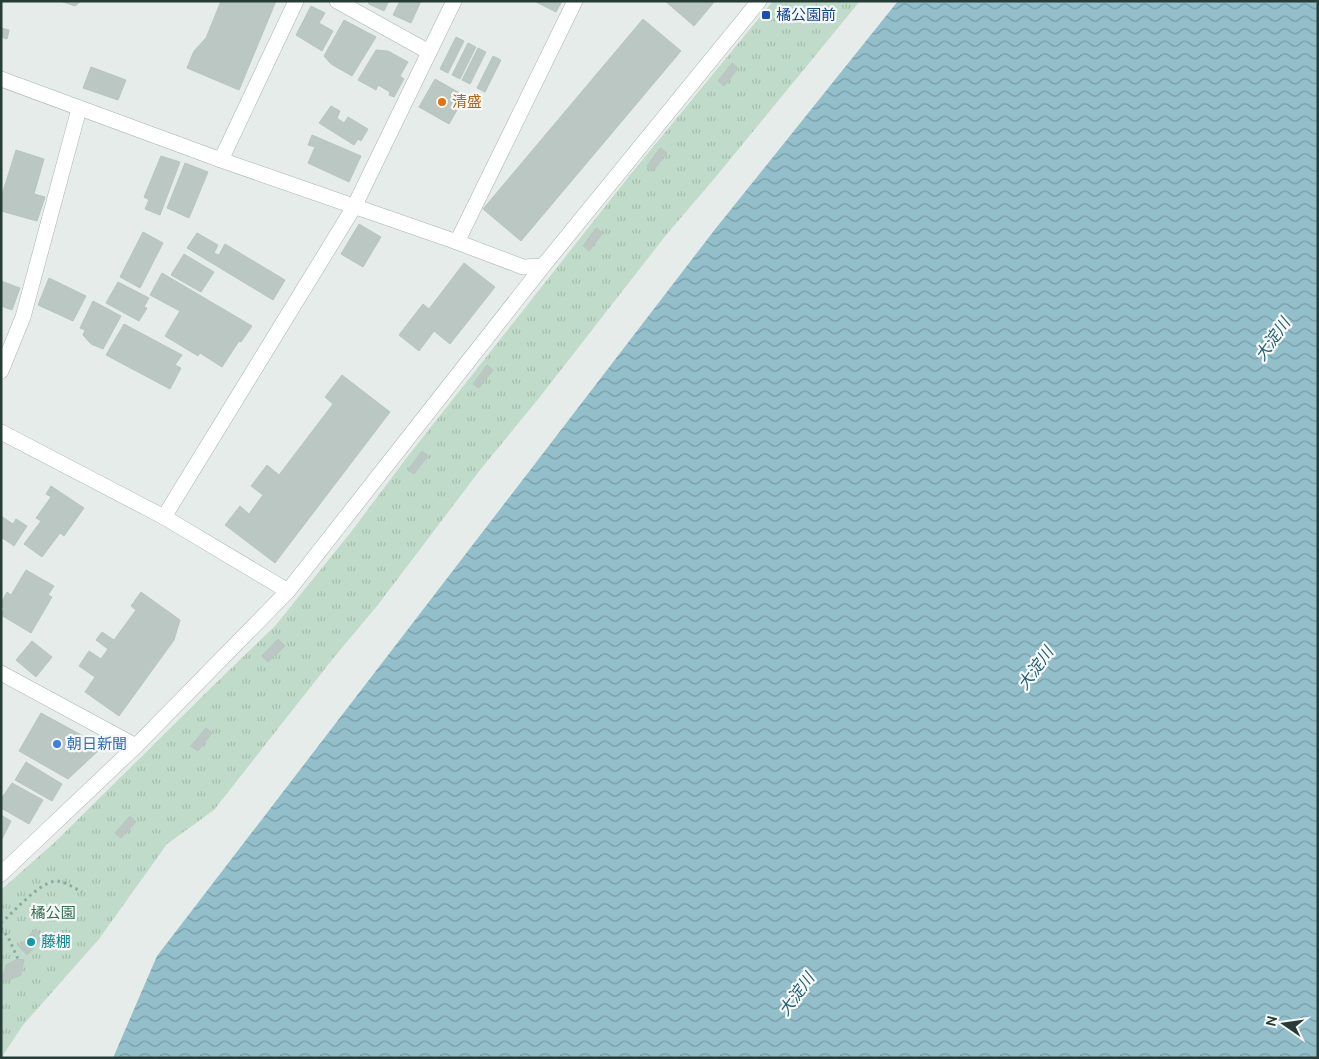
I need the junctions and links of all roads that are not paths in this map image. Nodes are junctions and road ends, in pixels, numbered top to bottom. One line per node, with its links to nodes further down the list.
1 (296, 1): 9 (street)
2 (337, 1): 6 (street)
3 (454, 1): 6 (street)
4 (575, 1): 11 (street)
5 (759, 1): 12 (street)
6 (429, 52): 10 (street)
7 (1, 79): 8 (street)
8 (80, 109): 9 (street); 13 (street)
9 (220, 160): 10 (street)
10 (354, 207): 11 (street); 15 (street)
11 (457, 242): 12 (street)
12 (543, 266): 16 (street)
13 (1, 370)
14 (1, 432): 15 (street)
15 (164, 517): 16 (street)
16 (288, 591): 18 (street)
17 (1, 673): 18 (street)
18 (136, 746): 19 (street)
19 (1, 874)

